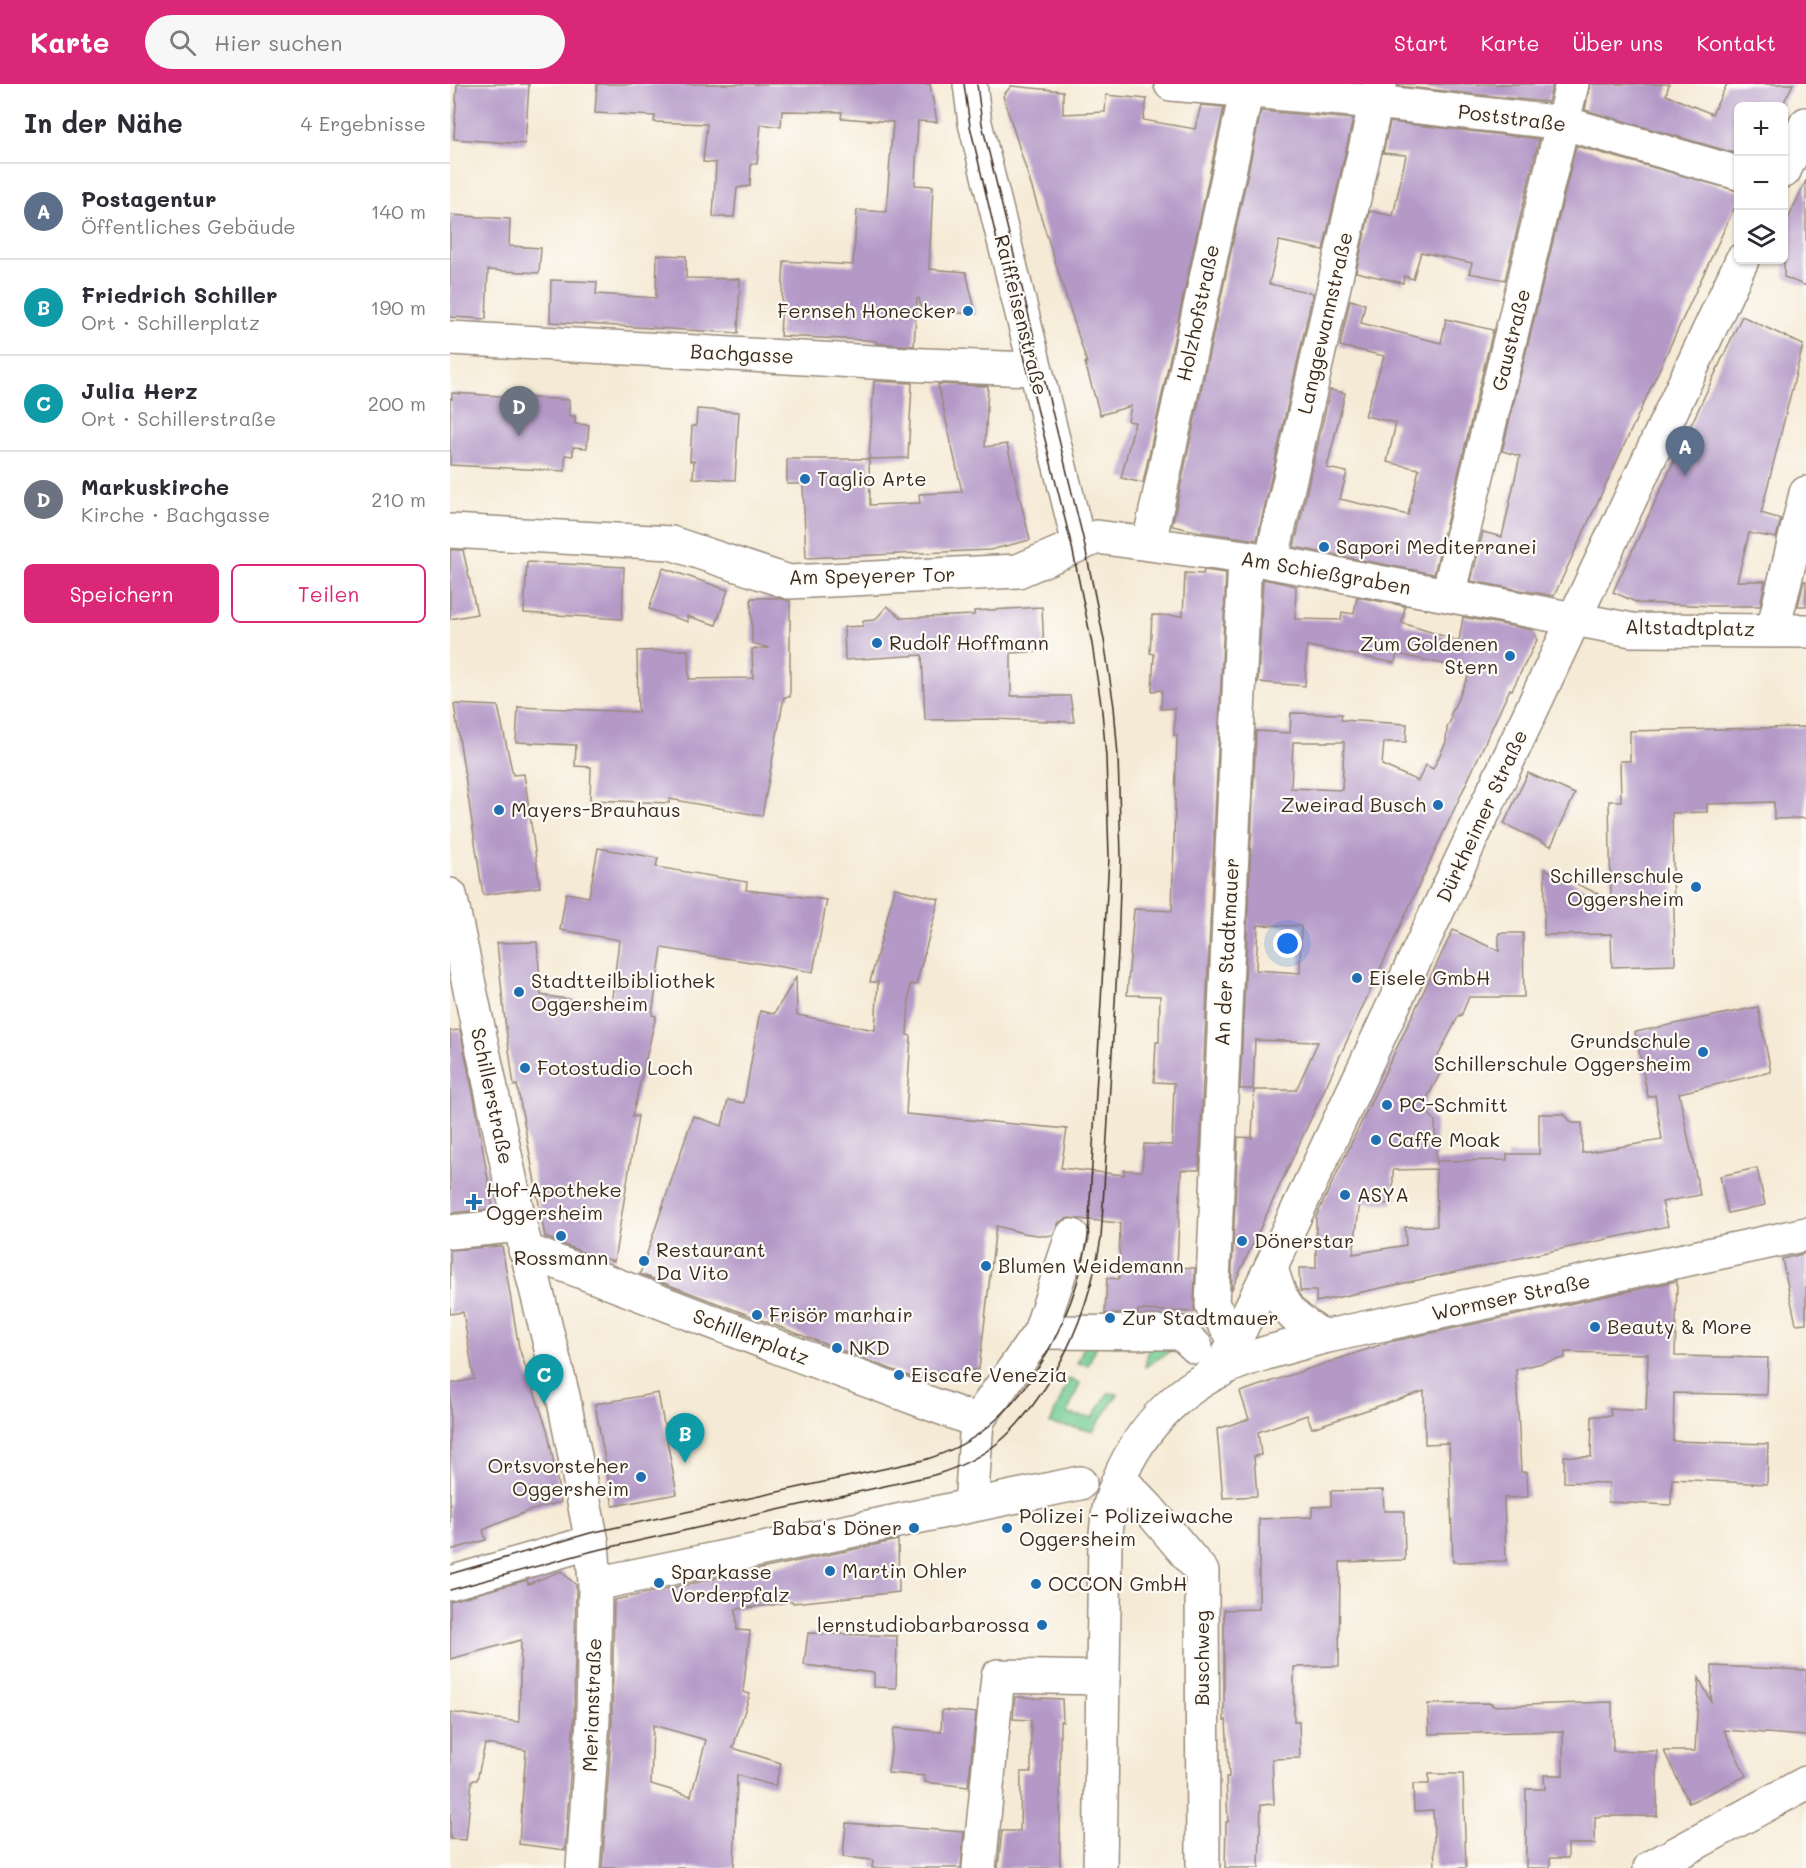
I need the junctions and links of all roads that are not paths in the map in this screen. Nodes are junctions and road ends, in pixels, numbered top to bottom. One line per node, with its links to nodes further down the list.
1 (970, 84): 12 (street, Raiffeisenstraße)
2 (1171, 84): 4 (street, Poststraße)
3 (1572, 84): 6 (street, Gaustraße)
4 (1247, 88): 5 (street, Poststraße); 15 (street, Holzhofstraße)
5 (1378, 93): 6 (street, Poststraße); 17 (street, Langgewannstraße)
6 (1564, 123): 9 (street, Poststraße); 18 (street, Gaustraße)
7 (1806, 124): 8 (street)
8 (1788, 162)
9 (1734, 172)
10 (1740, 264): 19 (street, Dürkheimer Straße)
11 (450, 338): 12 (street, Bachgasse)
12 (1034, 369): 16 (street, Raiffeisenstraße)
13 (1806, 493): 20 (street)
14 (450, 531): 16 (street, Am Speyerer Tor)
15 (1149, 543): 16 (street, Am Schießgraben); 17 (street, Am Schießgraben)
16 (1079, 544)
17 (1258, 560): 18 (street, Am Schießgraben); 31 (street, An der Stadtmauer)
18 (1448, 595): 19 (street, Am Schießgraben)
19 (1574, 619): 20 (street, Altstadtplatz); 28 (street, Dürkheimer Straße)
20 (1773, 630): 21 (street, Altstadtplatz)
21 (1806, 631)
22 (450, 895): 23 (street, Schillerstraße)
23 (453, 928): 27 (street, Schillerstraße)
24 (450, 1232): 27 (street)
25 (1806, 1234): 30 (street, Wormser Straße)
26 (1072, 1236): 29 (street)
27 (523, 1238): 34 (street, Schillerplatz); 38 (street, Schillerstraße)
28 (1271, 1267): 30 (street); 31 (street, Dürkheimer Straße)
29 (1040, 1332): 32 (street); 34 (street)
30 (1323, 1337): 33 (street, Wormser Straße)
31 (1235, 1339): 33 (street, Dürkheimer Straße)
32 (1196, 1347)
33 (1220, 1371): 35 (street)
34 (977, 1421): 37 (street)
35 (1120, 1479): 41 (street); 46 (street, Buschweg)
36 (1080, 1483): 37 (street)
37 (971, 1505): 40 (street)
38 (592, 1542): 39 (street); 40 (street, Merianstraße)
39 (450, 1583)
40 (595, 1584): 43 (street, Merianstraße)
41 (1103, 1678): 44 (street); 45 (street)
42 (1806, 1783): 47 (street)
43 (583, 1868)
44 (979, 1868)
45 (1100, 1868)
46 (1203, 1868)
47 (1650, 1868)

